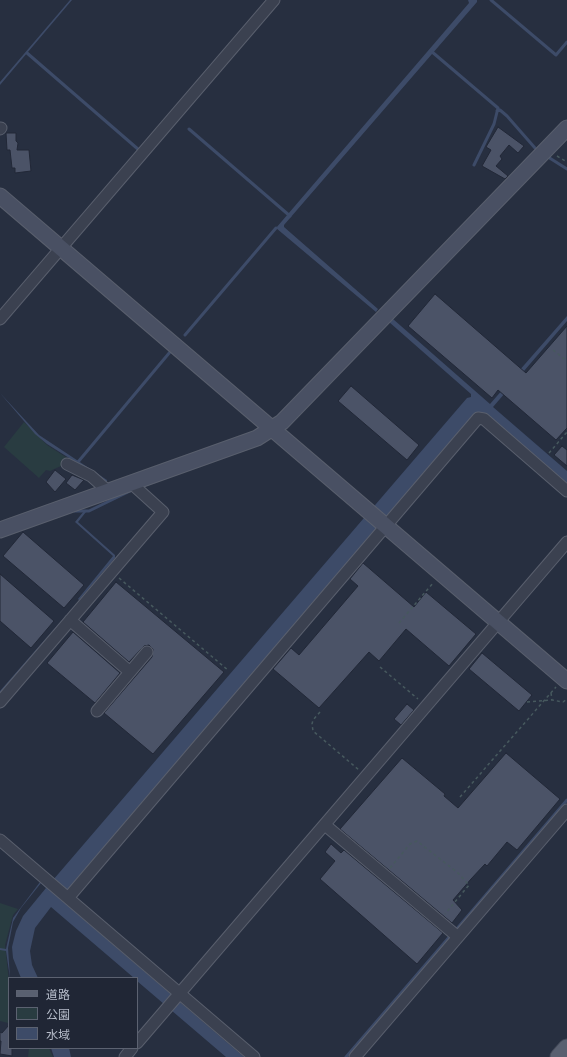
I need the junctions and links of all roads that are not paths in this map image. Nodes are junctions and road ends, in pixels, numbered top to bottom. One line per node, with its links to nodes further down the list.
1 (274, 0): 4 (street)
2 (567, 128): 6 (street)
3 (0, 196): 4 (street)
4 (62, 247): 5 (street); 6 (street)
5 (0, 319)
6 (273, 428): 8 (street); 11 (street)
7 (67, 464): 10 (street)
8 (131, 483): 10 (street); 14 (street)
9 (567, 491): 11 (street)
10 (108, 492): 12 (street)
11 (385, 524): 15 (street); 24 (street)
12 (0, 530)
13 (567, 542): 15 (street)
14 (70, 620): 17 (street); 19 (street)
15 (499, 622): 18 (street); 22 (street)
16 (146, 652): 17 (street)
17 (130, 672): 20 (street)
18 (565, 680)
19 (0, 702)
20 (97, 711)
21 (567, 810): 25 (street)
22 (326, 825): 25 (street); 26 (street)
23 (0, 840): 24 (street)
24 (68, 898): 26 (street)
25 (458, 937): 32 (street)
26 (179, 993): 27 (street); 31 (street)
27 (138, 1042)
28 (567, 1048): 33 (main road)
29 (131, 1049): 30 (street)
30 (125, 1057)
31 (254, 1057)
32 (355, 1057)
33 (559, 1057)

